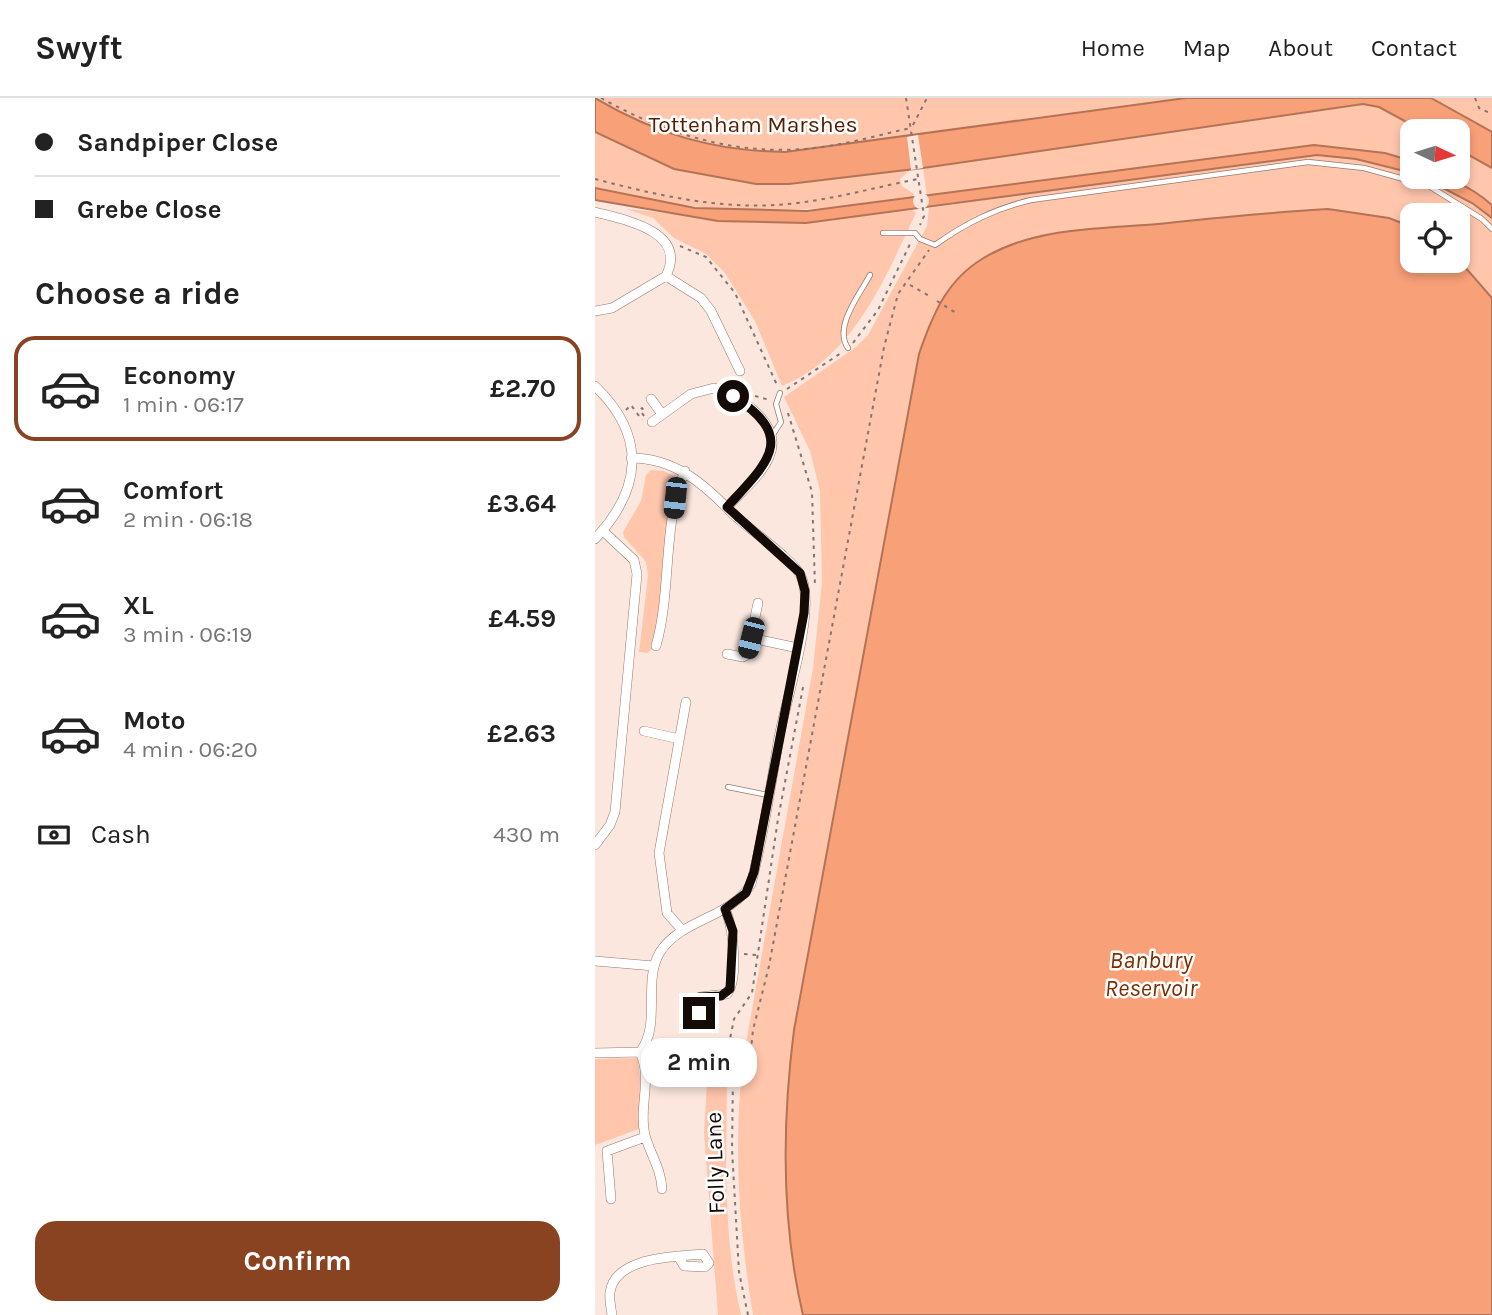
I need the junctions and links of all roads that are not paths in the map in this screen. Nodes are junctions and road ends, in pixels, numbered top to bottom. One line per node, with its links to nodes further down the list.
1 (595, 212): 5 (street)
2 (1492, 229): 3 (lane)
3 (883, 233)
4 (870, 275): 7 (lane)
5 (666, 276): 6 (street); 8 (street)
6 (595, 311)
7 (848, 348)
8 (740, 371)
9 (595, 386): 15 (street)
10 (779, 390): 14 (lane)
11 (652, 399): 12 (street)
12 (662, 414): 13 (street); 14 (street)
13 (649, 424)
14 (771, 436): 17 (street)
15 (631, 458): 16 (street); 18 (street)
16 (685, 471): 17 (street); 22 (street)
17 (727, 507): 23 (street)
18 (603, 530): 19 (street); 30 (street)
19 (595, 539)
20 (758, 603): 21 (street)
21 (751, 638): 23 (street); 24 (street)
22 (656, 646)
23 (798, 648): 29 (street)
24 (727, 654)
25 (686, 702): 27 (street)
26 (644, 731): 27 (street)
27 (679, 739): 32 (street)
28 (729, 787): 29 (lane)
29 (768, 795): 31 (street)
30 (595, 845)
31 (725, 909): 32 (street); 35 (street)
32 (682, 930): 34 (street)
33 (595, 961): 34 (street)
34 (654, 966): 37 (street)
35 (699, 1013)
36 (662, 1048): 37 (lane)
37 (640, 1052): 38 (street); 39 (street)
38 (595, 1053)
39 (645, 1137): 40 (street); 41 (street)
40 (662, 1189)
41 (611, 1199)
42 (678, 1256): 43 (street)
43 (612, 1315)

